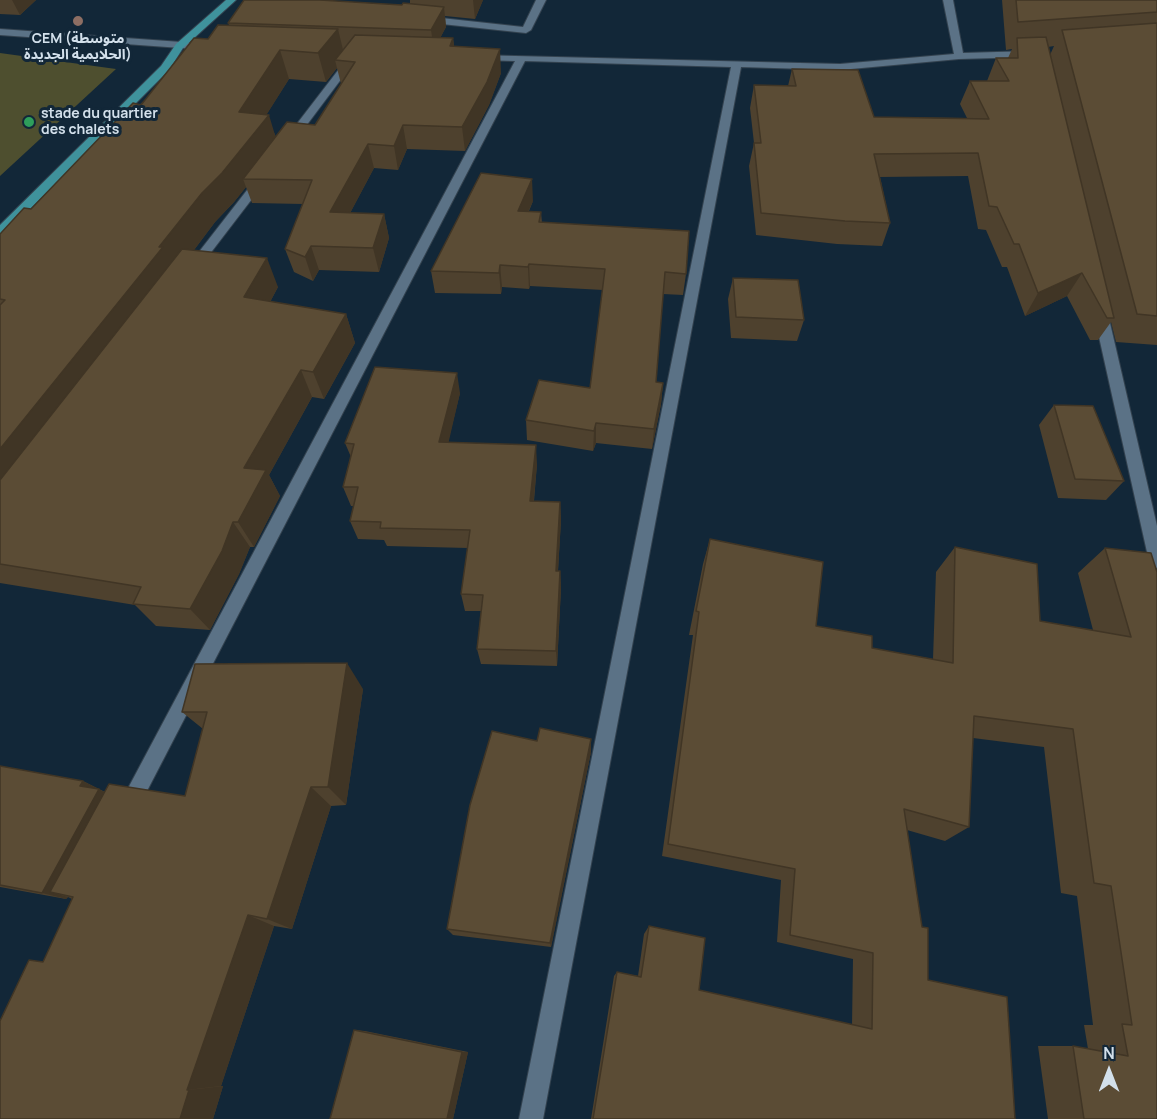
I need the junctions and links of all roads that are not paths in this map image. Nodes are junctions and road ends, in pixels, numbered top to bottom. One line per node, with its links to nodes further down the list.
1 (231, 0): 6 (main road)
2 (541, 0): 4 (street)
3 (948, 0): 10 (street)
4 (413, 18)
5 (0, 32): 6 (street)
6 (179, 46): 7 (street); 16 (main road)
7 (226, 48)
8 (356, 53): 14 (street)
9 (462, 56): 11 (street)
10 (959, 56): 12 (street); 13 (street)
11 (520, 58): 12 (street); 21 (street)
12 (736, 65): 22 (street)
13 (1044, 65)
14 (285, 147)
15 (270, 166): 17 (street)
16 (0, 232)
17 (185, 279)
18 (1097, 296): 19 (street)
19 (1150, 491): 20 (street)
20 (1157, 561)
21 (122, 819)
22 (531, 1119)

